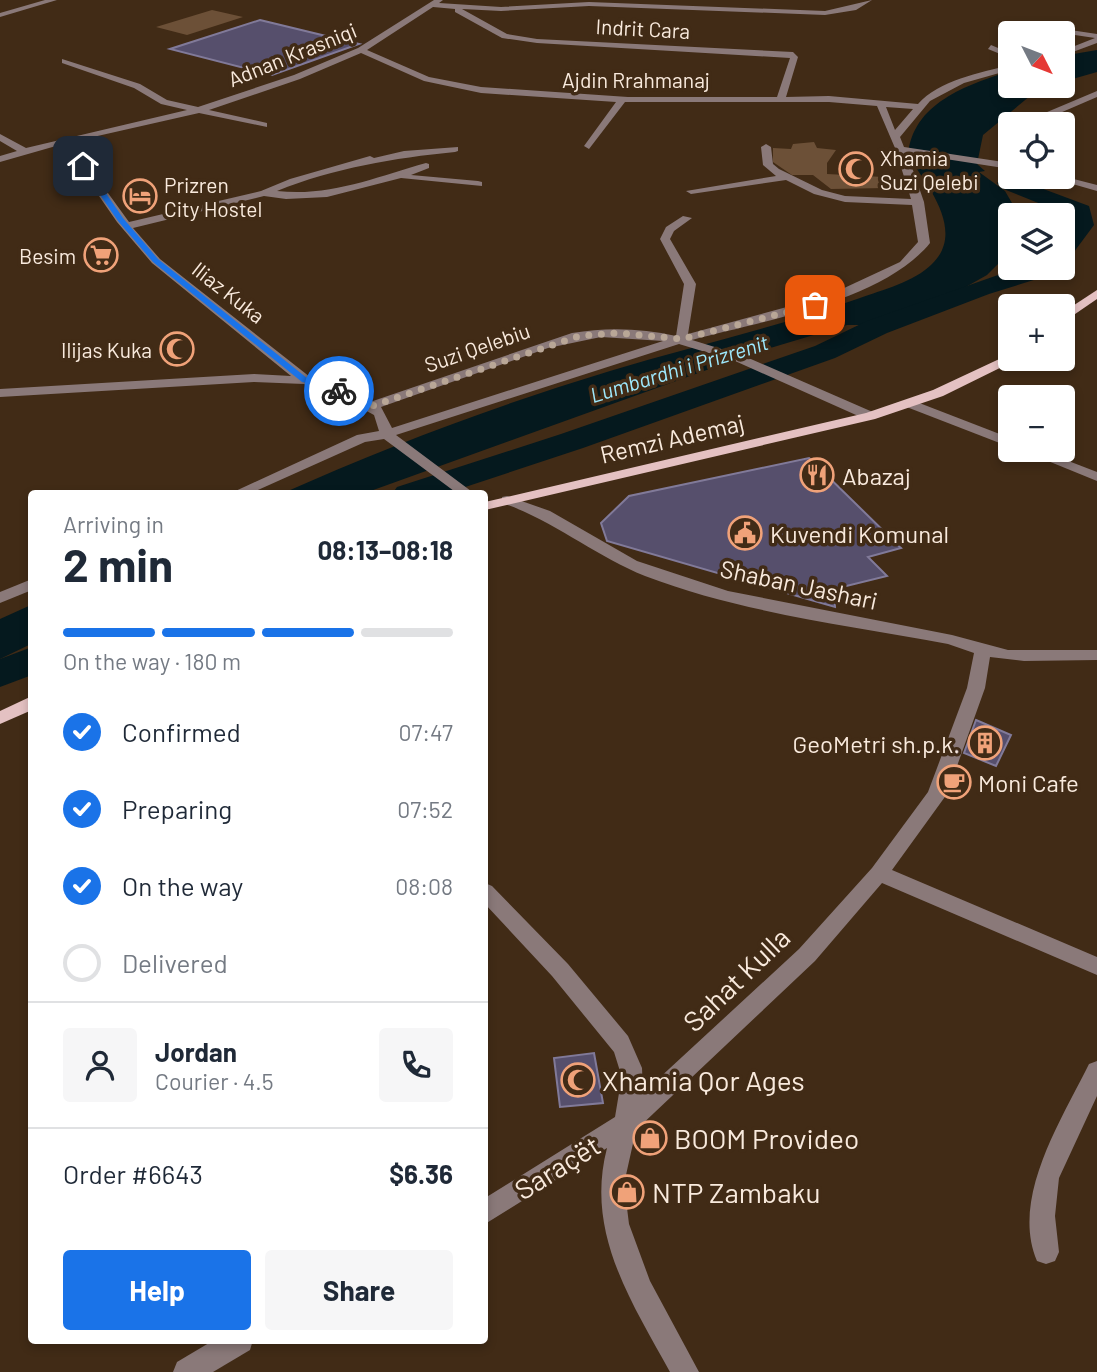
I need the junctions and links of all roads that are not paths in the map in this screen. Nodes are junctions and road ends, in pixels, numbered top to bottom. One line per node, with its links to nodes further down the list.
1 (53, 0): 6 (street)
2 (868, 0): 4 (street)
3 (436, 3): 5 (street); 11 (street, Adnan Krasniqi)
4 (660, 3): 5 (street)
5 (455, 8): 16 (street, Indrit Cara)
6 (0, 15)
7 (1075, 34): 8 (street)
8 (1097, 38): 10 (street)
9 (991, 47): 12 (street)
10 (1075, 48)
11 (361, 50): 17 (street, Ajdin Rrahmanaj); 20 (street, Adnan Krasniqi)
12 (998, 50)
13 (65, 61): 20 (street)
14 (998, 70): 19 (street)
15 (1097, 94): 21 (street)
16 (781, 98): 17 (street, Ajdin Rrahmanaj); 18 (street, Ajdin Rrahmanaj)
17 (622, 100): 26 (street)
18 (881, 103): 19 (street, Ajdin Rrahmanaj); 23 (street, Suzi Qelebiu)
19 (918, 107): 23 (street)
20 (199, 110): 22 (street); 25 (street, Adnan Krasniqi)
21 (1055, 112)
22 (264, 125)
23 (895, 136): 29 (street, Suzi Qelebiu)
24 (0, 137): 30 (street)
25 (65, 140): 30 (street, Adnan Krasniqi); 47 (street, Iliaz Kuka)
26 (589, 146)
27 (766, 147): 37 (street)
28 (455, 149): 34 (street)
29 (901, 149): 33 (street); 45 (street, Suzi Qelebiu)
30 (24, 151): 31 (street, Adnan Krasniqi)
31 (0, 159)
32 (370, 159): 34 (street)
33 (998, 163)
34 (353, 164): 43 (street)
35 (426, 166): 36 (street)
36 (395, 176): 40 (street); 44 (street)
37 (787, 177): 42 (street); 45 (street)
38 (1075, 182): 41 (street)
39 (411, 184): 44 (street)
40 (478, 184)
41 (1097, 188)
42 (691, 191)
43 (264, 194): 44 (street); 47 (street)
44 (342, 194)
45 (919, 202): 50 (street, Suzi Qelebiu)
46 (687, 218): 50 (street)
47 (126, 226): 52 (street, Iliaz Kuka)
48 (1097, 294): 49 (main road)
49 (1075, 310)
50 (682, 339): 55 (street, Suzi Qelebiu); 56 (street); 57 (street, Suzi Qelebiu)
51 (998, 364): 54 (main road, Remzi Ademaj)
52 (304, 380): 53 (street); 55 (street, Iliaz Kuka)
53 (0, 393)
54 (909, 404): 56 (main road, Remzi Ademaj); 58 (street)
55 (372, 406): 57 (street)
56 (870, 415): 63 (main road, Remzi Ademaj)
57 (390, 437): 61 (street); 62 (street, Suzi Qelebiu)
58 (998, 438)
59 (1059, 462): 60 (street)
60 (1097, 477)
61 (462, 489)
62 (245, 490)
63 (507, 500): 64 (main road, Remzi Ademaj); 67 (street, Shaban Jashari)
64 (488, 505)
65 (28, 586): 66 (street)
66 (0, 598)
67 (982, 653): 68 (street, Shaban Jashari); 71 (street, Sahat Kulla)
68 (1097, 656)
69 (28, 704): 70 (main road)
70 (0, 718)
71 (879, 873): 73 (street); 75 (street, Sahat Kulla)
72 (488, 894): 75 (street)
73 (1097, 966)
74 (1097, 1071): 77 (street)
75 (628, 1122): 76 (street, Saraçët); 80 (street)
76 (488, 1210)
77 (1046, 1252)
78 (233, 1344): 79 (street)
79 (187, 1372)
80 (685, 1372)

